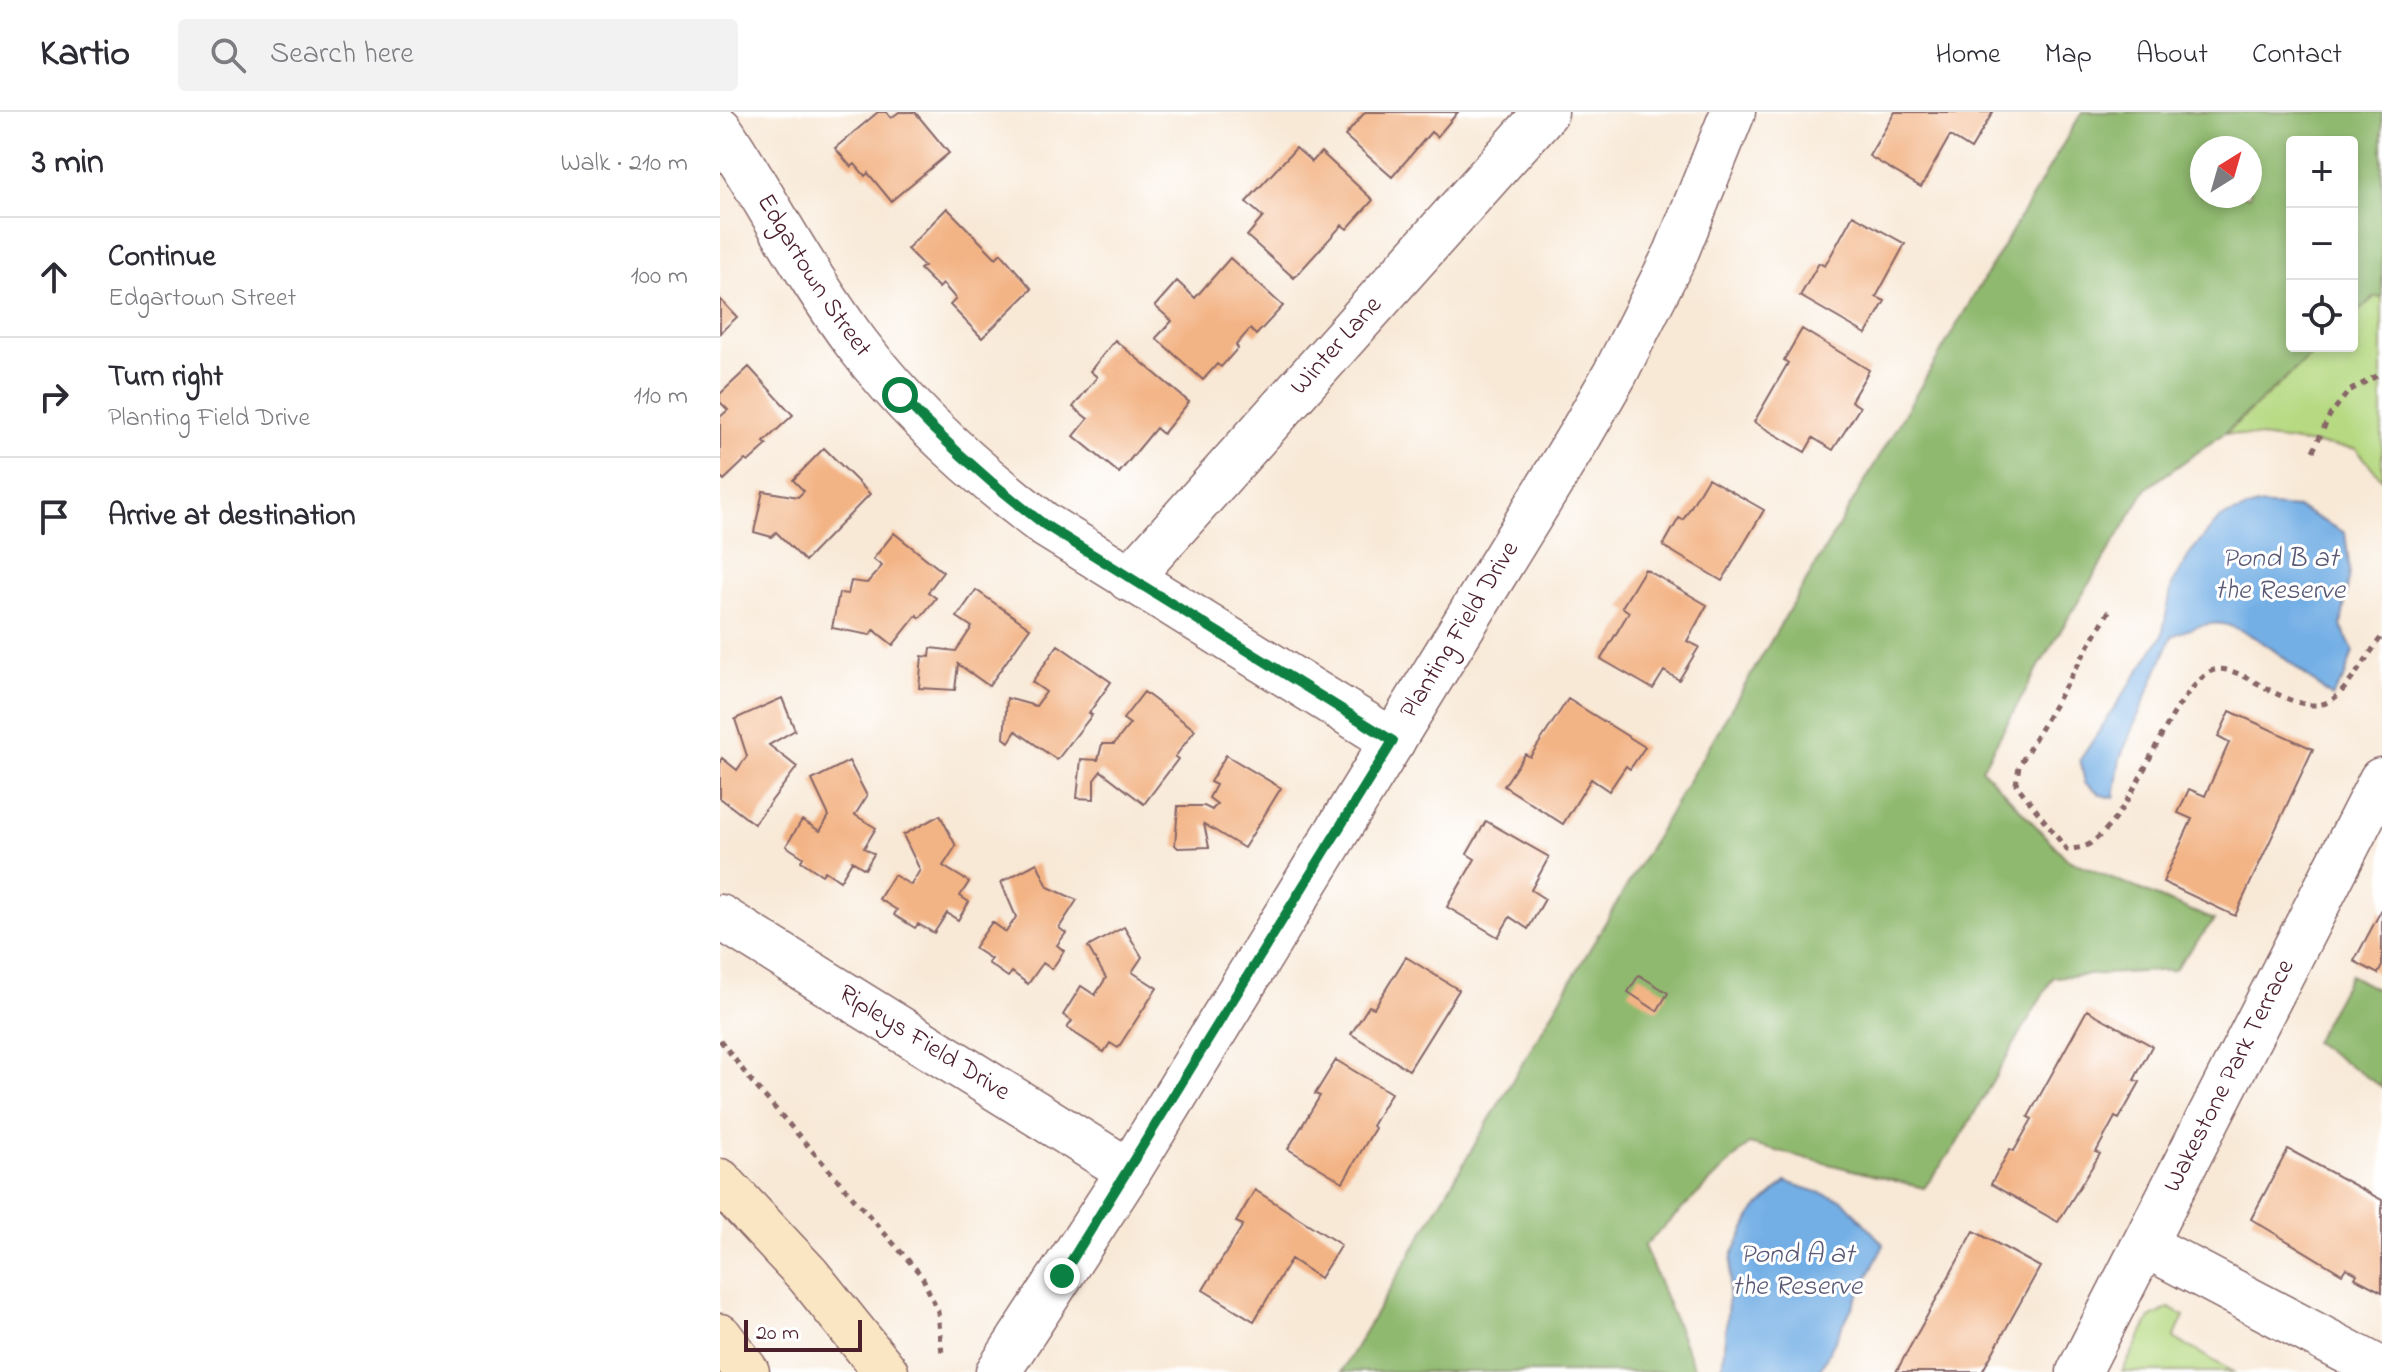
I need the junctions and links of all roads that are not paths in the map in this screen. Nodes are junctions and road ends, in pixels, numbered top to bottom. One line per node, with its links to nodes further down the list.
1 (1546, 112): 4 (street, Winter Lane)
2 (1733, 112): 5 (street, Planting Field Drive)
3 (720, 129): 4 (street, Edgartown Street)
4 (1129, 579): 5 (street, Edgartown Street)
5 (1393, 741): 8 (street, Planting Field Drive)
6 (2382, 779): 10 (street, Wakestone Park Terrace)
7 (720, 917): 8 (street, Ripleys Field Drive)
8 (1129, 1171): 15 (street, Planting Field Drive)
9 (720, 1181): 14 (main road)
10 (2145, 1245): 12 (street); 16 (street, Wakestone Park Terrace)
11 (720, 1336): 13 (main road)
12 (2353, 1364)
13 (747, 1372)
14 (886, 1372)
15 (998, 1372)
16 (2079, 1372)

